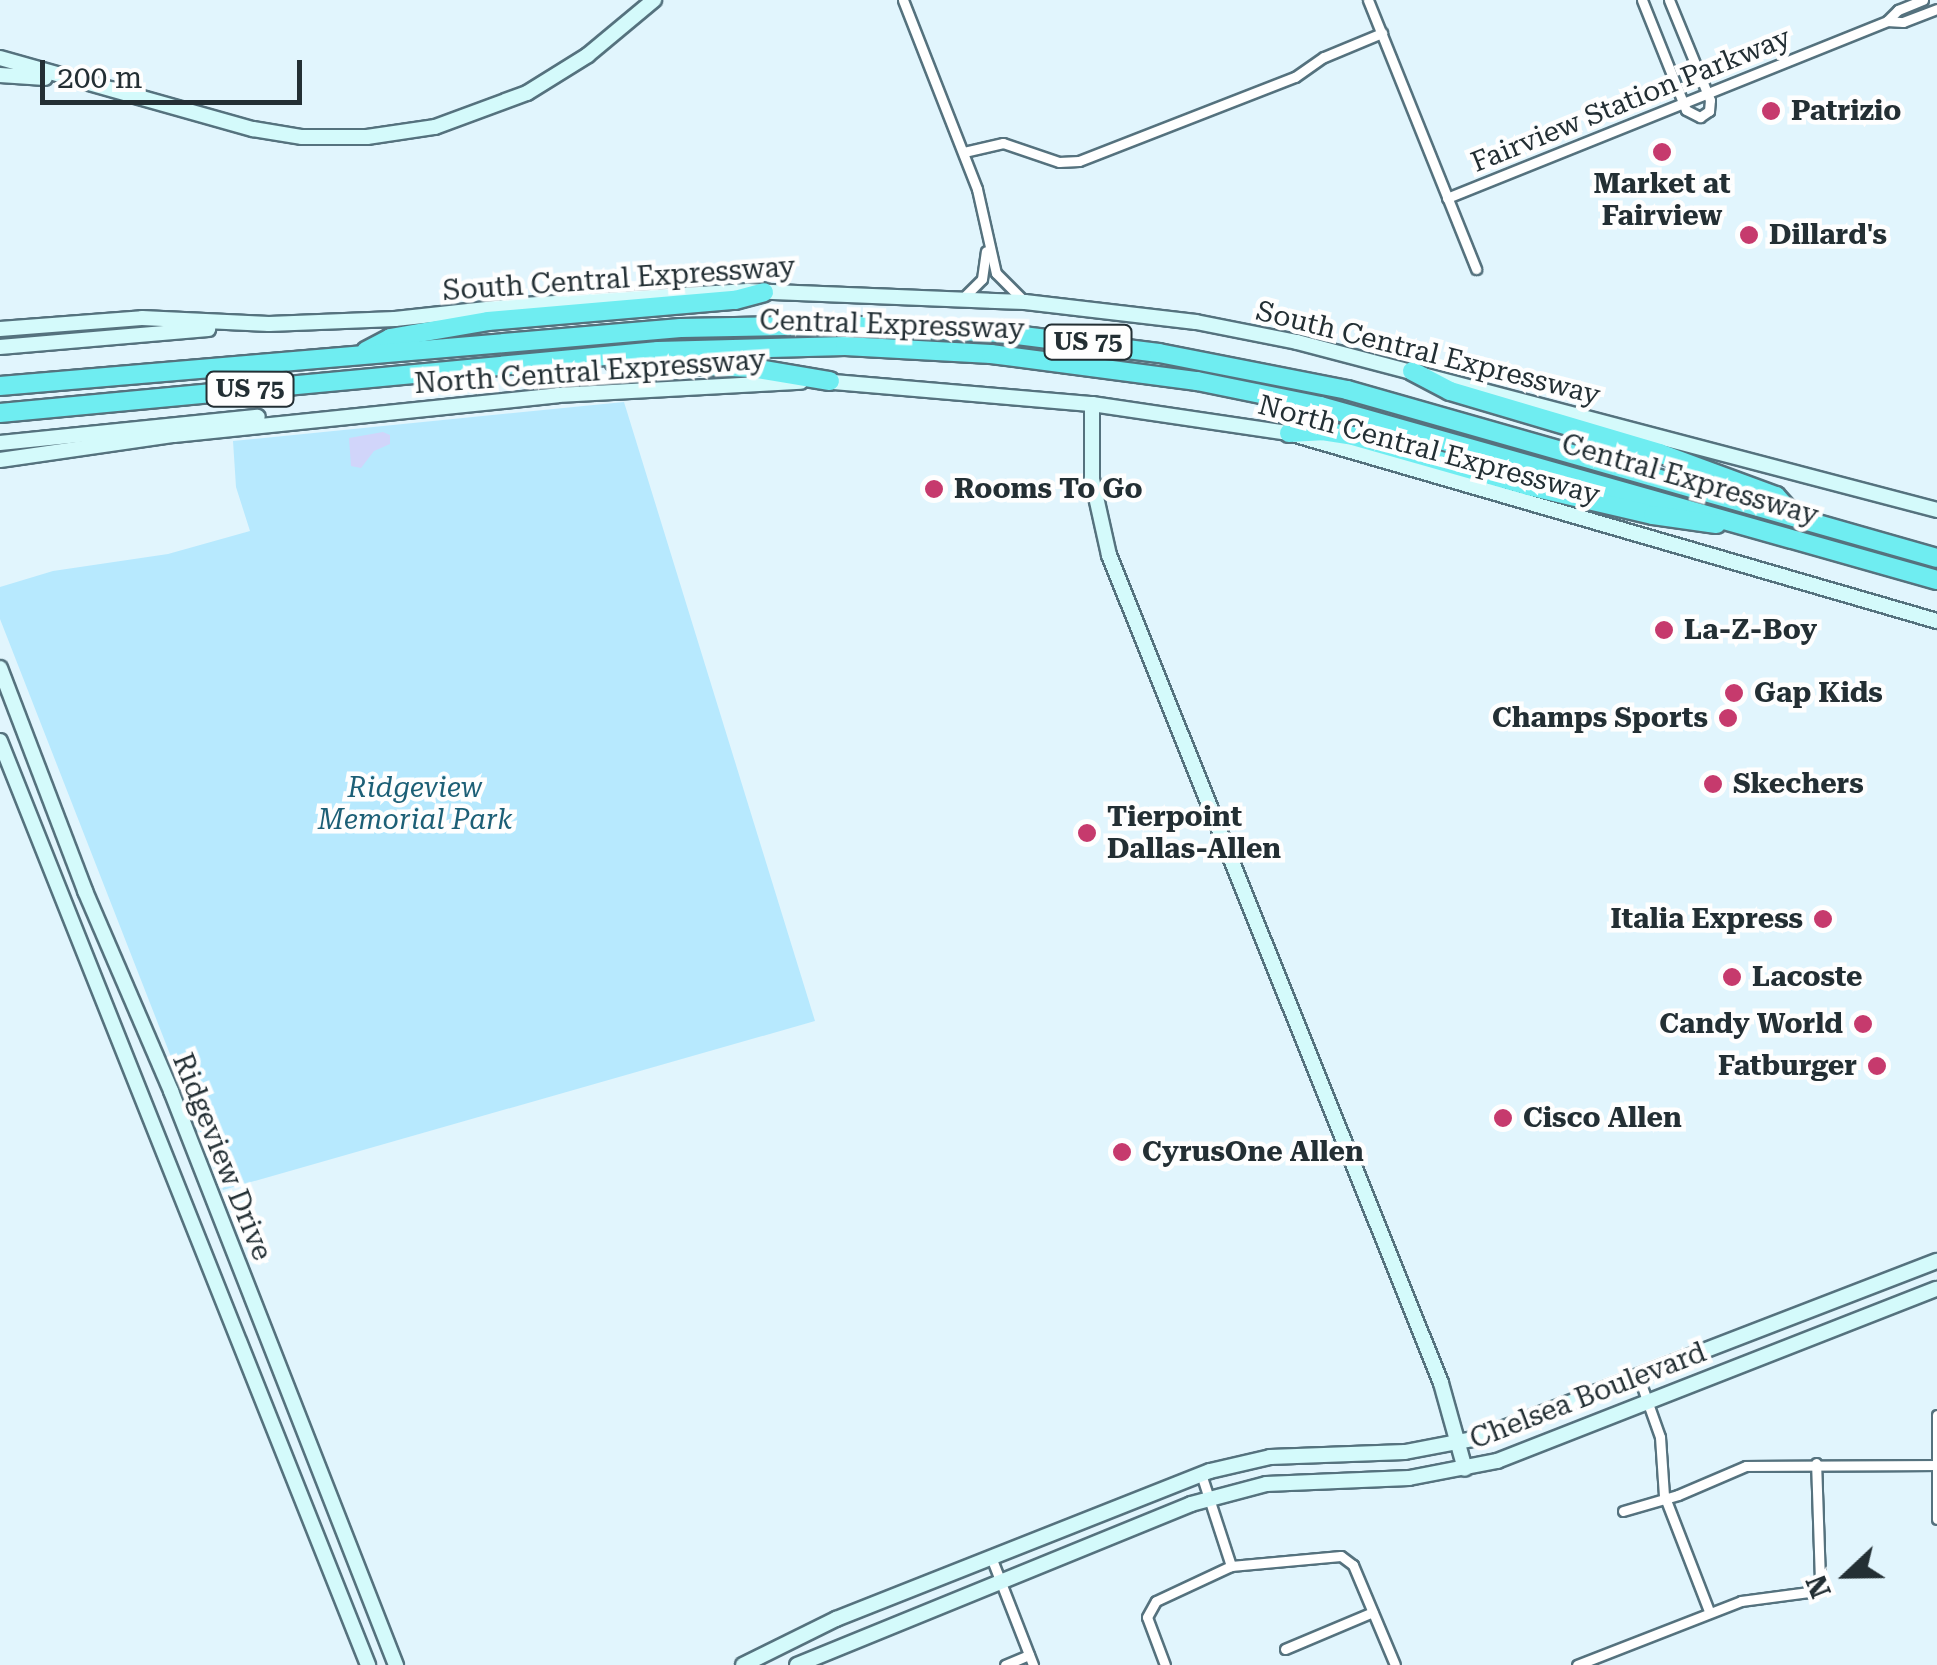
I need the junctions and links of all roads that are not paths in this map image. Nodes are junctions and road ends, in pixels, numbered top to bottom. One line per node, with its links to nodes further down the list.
1 (904, 0): 15 (street)
2 (1368, 0): 9 (street)
3 (1642, 0): 14 (street)
4 (1669, 0): 13 (street)
5 (1923, 0): 8 (street, Fairview Station Parkway)
6 (653, 1): 12 (main road)
7 (1937, 9): 8 (street, Fairview Station Parkway)
8 (1887, 22): 13 (street, Fairview Station Parkway)
9 (1382, 33): 15 (street); 16 (street)
10 (0, 58): 12 (main road)
11 (0, 75): 12 (main road)
12 (75, 80)
13 (1707, 94): 14 (street, Fairview Station Parkway); 14 (street)
14 (1684, 103): 16 (street, Fairview Station Parkway)
15 (964, 152): 17 (street)
16 (1447, 198): 18 (street)
17 (985, 218): 20 (street); 21 (street)
18 (1476, 269)
19 (764, 292): 20 (main road, South Central Expressway); 22 (main road, South Central Expressway); 25 (highway)
20 (964, 297): 21 (main road, South Central Expressway)
21 (1025, 302): 27 (main road, South Central Expressway)
22 (269, 324): 23 (main road, South Central Expressway); 24 (main road)
23 (0, 329)
24 (0, 348)
25 (361, 354): 29 (highway, Central Expressway / US 75); 37 (highway, Central Expressway / US 75)
26 (578, 358): 28 (highway); 31 (highway, Central Expressway / US 75); 38 (highway, Central Expressway / US 75)
27 (1412, 371): 36 (main road, South Central Expressway); 37 (highway)
28 (830, 381): 30 (main road, North Central Expressway); 32 (main road, North Central Expressway)
29 (0, 386)
30 (1092, 404): 33 (main road, North Central Expressway); 53 (main road)
31 (0, 414)
32 (373, 414): 34 (main road); 35 (main road, North Central Expressway)
33 (1288, 434): 38 (highway); 41 (main road, North Central Expressway)
34 (0, 443)
35 (0, 460)
36 (1937, 510)
37 (1794, 516): 39 (highway, Central Expressway / US 75)
38 (1745, 524): 40 (highway, Central Expressway / US 75)
39 (1937, 558)
40 (1937, 580)
41 (1937, 621)
42 (0, 668): 44 (main road, Ridgeview Drive)
43 (0, 740): 45 (main road, Ridgeview Drive)
44 (38, 766): 45 (main road); 46 (main road, Ridgeview Drive)
45 (14, 775): 47 (main road, Ridgeview Drive)
46 (218, 1213): 47 (main road); 70 (main road, Ridgeview Drive)
47 (194, 1222): 69 (main road, Ridgeview Drive)
48 (1937, 1261): 50 (main road, Chelsea Boulevard)
49 (1937, 1288): 51 (main road, Chelsea Boulevard)
50 (1640, 1378): 51 (street); 53 (main road, Chelsea Boulevard)
51 (1649, 1402): 56 (main road, Chelsea Boulevard); 59 (street)
52 (1936, 1416): 55 (street)
53 (1460, 1443): 56 (main road); 57 (main road, Chelsea Boulevard)
54 (1816, 1463): 55 (street); 59 (street); 66 (street)
55 (1936, 1465): 61 (street)
56 (1465, 1469): 58 (main road, Chelsea Boulevard)
57 (1201, 1474): 58 (street); 62 (main road, Chelsea Boulevard)
58 (1209, 1498): 63 (street); 64 (main road, Chelsea Boulevard)
59 (1665, 1499): 60 (street); 66 (street)
60 (1623, 1511)
61 (1937, 1518)
62 (991, 1557): 64 (street); 71 (main road)
63 (1231, 1566): 65 (street); 74 (street)
64 (1000, 1581): 68 (street); 72 (main road, Chelsea Boulevard)
65 (1373, 1612): 67 (street); 75 (street)
66 (1709, 1612): 76 (street)
67 (1284, 1649)
68 (1031, 1660): 73 (street)
69 (368, 1665)
70 (396, 1665)
71 (743, 1665)
72 (798, 1665)
73 (1005, 1665)
74 (1165, 1665)
75 (1395, 1665)
76 (1577, 1665)

